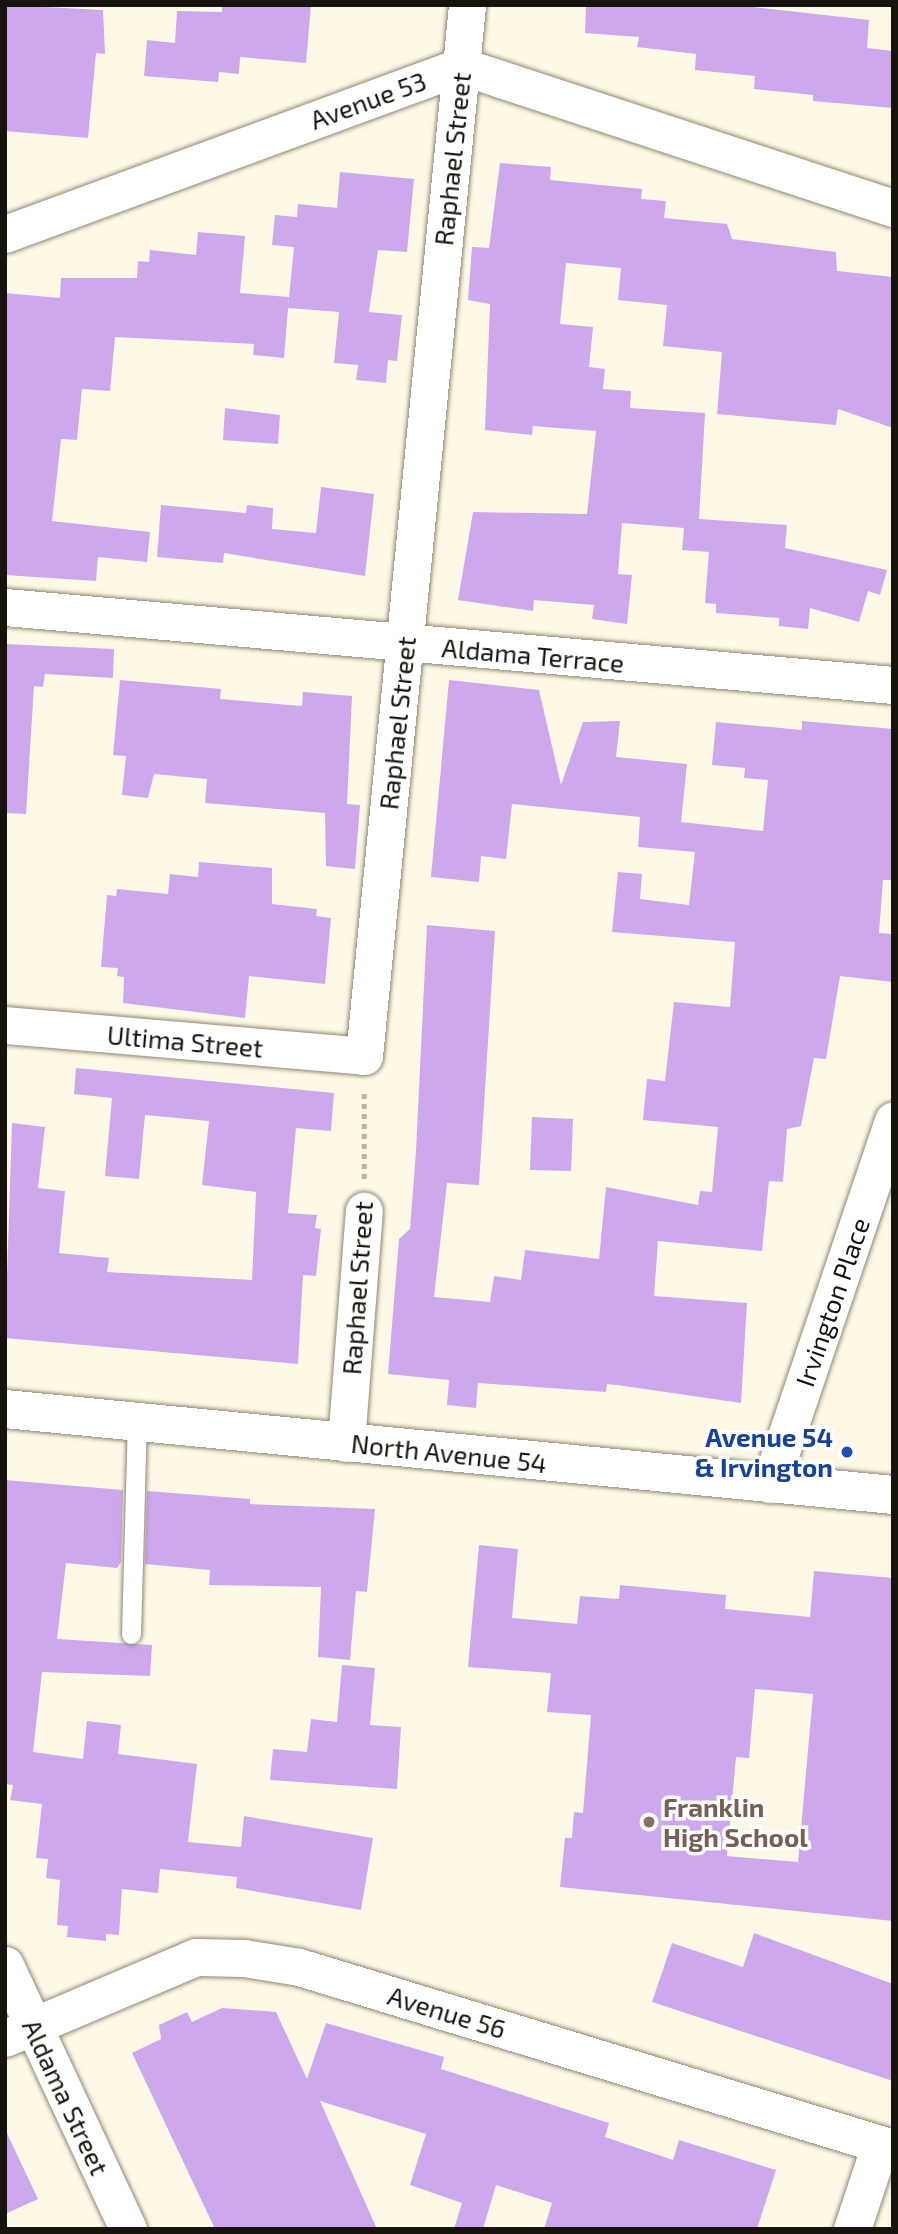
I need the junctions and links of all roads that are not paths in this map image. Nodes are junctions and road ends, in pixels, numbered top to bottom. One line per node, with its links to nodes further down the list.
1 (467, 5): 2 (street, Raphael Street)
2 (461, 66): 3 (street, Avenue 53); 4 (street, Avenue 53); 6 (street, Raphael Street)
3 (893, 208)
4 (5, 234)
5 (5, 607): 6 (street, Aldama Terrace)
6 (405, 645): 7 (street, Aldama Terrace); 9 (street, Raphael Street)
7 (893, 685)
8 (5, 1025): 9 (street, Ultima Street)
9 (364, 1056)
10 (893, 1120): 15 (street, Irvington Place)
11 (364, 1212): 14 (street, Raphael Street)
12 (5, 1409): 13 (street, North Avenue 54)
13 (137, 1422): 14 (street, North Avenue 54); 17 (lane)
14 (346, 1443): 15 (street, North Avenue 54)
15 (770, 1484): 16 (street, North Avenue 54)
16 (893, 1495)
17 (131, 1634)
18 (5, 1965): 19 (street, Aldama Street)
19 (19, 2031): 20 (street, Avenue 56); 21 (street, Aldama Street)
20 (886, 2146): 22 (street)
21 (128, 2229)
22 (852, 2229)

